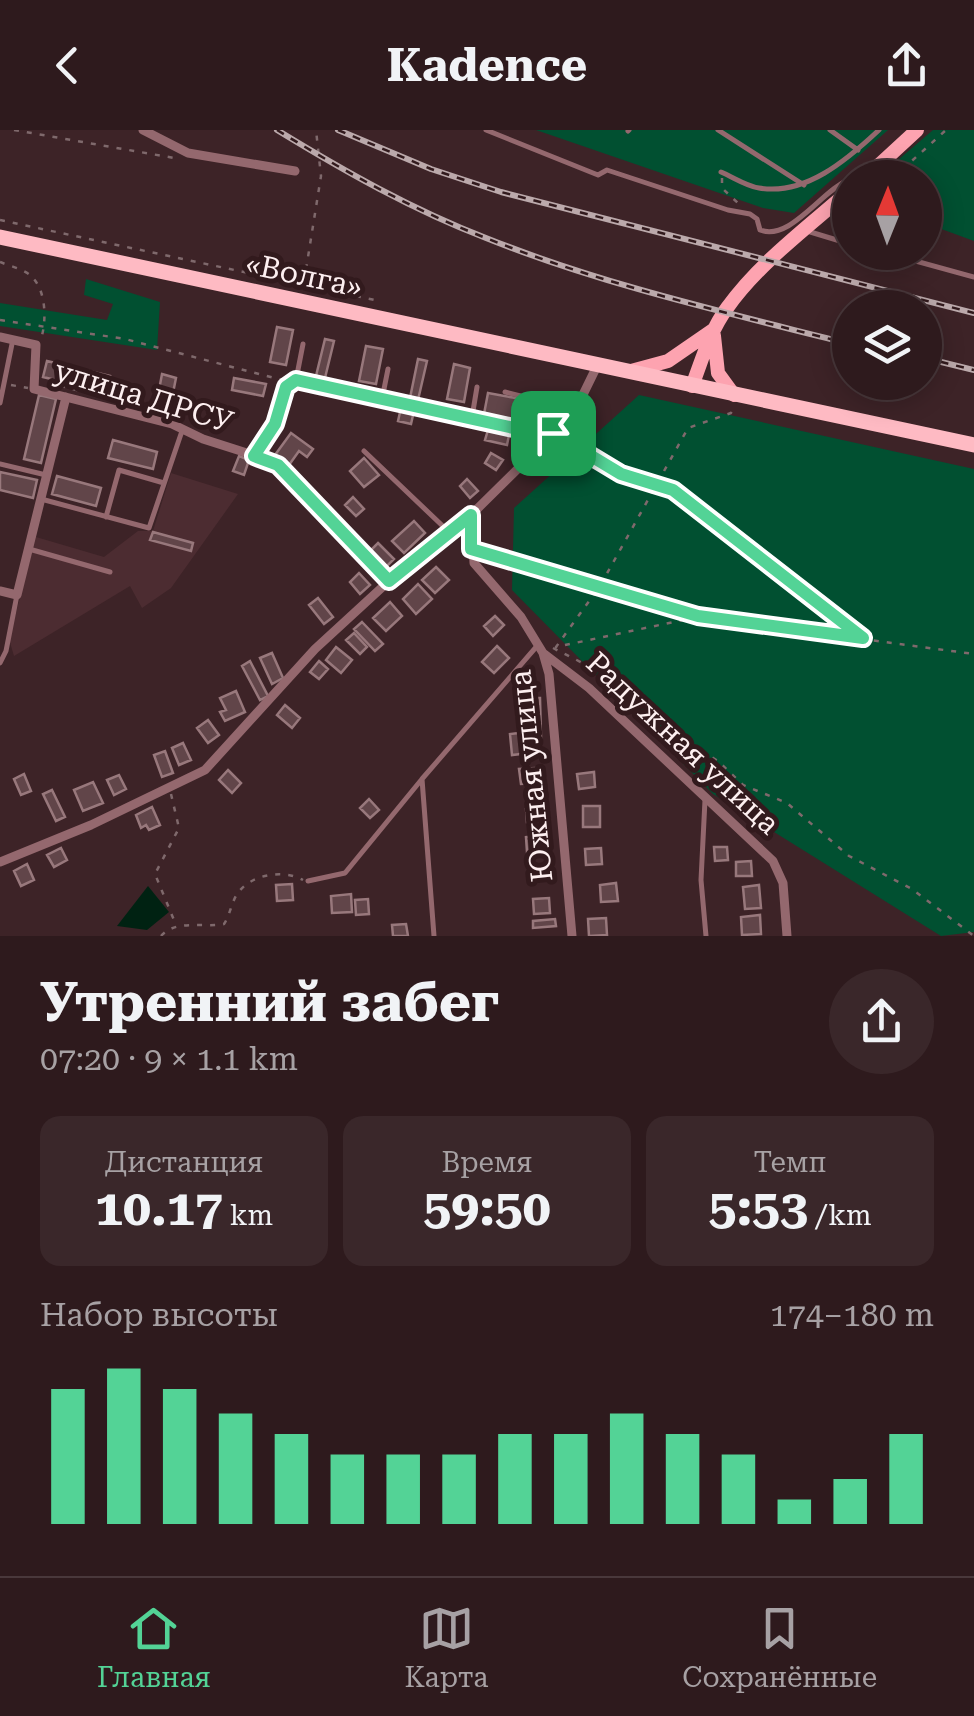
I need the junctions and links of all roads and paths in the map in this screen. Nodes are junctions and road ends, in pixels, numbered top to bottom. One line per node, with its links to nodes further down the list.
1 (14, 130): 11 (path)
2 (143, 130): 11 (street)
3 (316, 130): 27 (path)
4 (486, 130): 19 (lane)
5 (718, 130): 16 (lane)
6 (830, 130): 10 (lane)
7 (879, 130): 10 (lane)
8 (918, 130): 12 (main road)
9 (946, 130): 13 (path)
10 (858, 150): 16 (lane)
11 (188, 153): 14 (street)
12 (885, 160)
13 (913, 160)
14 (295, 171)
15 (722, 172): 16 (lane); 19 (path)
16 (804, 185)
17 (832, 189): 19 (lane)
18 (832, 206): 21 (main road)
19 (750, 214)
20 (0, 220): 27 (path)
21 (804, 230): 23 (lane); 31 (main road)
22 (0, 237): 36 (highway, «Волга»)
23 (832, 239)
24 (0, 262): 30 (path)
25 (942, 268): 26 (lane)
26 (974, 277)
27 (303, 284): 28 (path)
28 (375, 300)
29 (0, 320): 30 (path)
30 (45, 326): 35 (path); 39 (path)
31 (714, 330): 38 (main road); 42 (main road); 48 (main road)
32 (0, 337): 33 (street, улица ДРСУ)
33 (13, 339): 35 (street, улица ДРСУ); 40 (lane)
34 (303, 344): 39 (lane)
35 (38, 350): 41 (street, улица ДРСУ)
36 (597, 366): 38 (highway, «Волга»); 50 (street)
37 (388, 369): 47 (lane)
38 (620, 371): 42 (highway)
39 (293, 381): 47 (street); 56 (street)
40 (2, 383): 41 (path); 49 (lane)
41 (34, 384): 45 (street, улица ДРСУ); 46 (path)
42 (692, 386): 48 (highway)
43 (477, 387): 51 (lane)
44 (505, 392): 50 (lane)
45 (66, 396): 52 (street, улица ДРСУ); 58 (street)
46 (102, 396)
47 (382, 399): 51 (street)
48 (733, 400): 54 (highway); 60 (path)
49 (0, 403)
50 (576, 410): 53 (street)
51 (472, 417): 53 (street)
52 (183, 428): 56 (street, улица ДРСУ); 59 (lane)
53 (552, 435): 60 (path); 62 (street)
54 (974, 445)
55 (364, 451): 64 (lane)
56 (254, 456): 68 (street, улица ДРСУ)
57 (0, 464): 58 (lane)
58 (47, 476): 61 (street)
59 (164, 483): 63 (lane); 63 (lane)
60 (656, 484): 69 (path); 73 (path)
61 (41, 499): 63 (lane); 66 (street)
62 (471, 515): 64 (street); 65 (street)
63 (106, 516)
64 (450, 532): 68 (street)
65 (471, 549): 69 (path); 75 (street, Южная улица)
66 (29, 550): 67 (lane); 71 (street)
67 (110, 572)
68 (389, 581): 79 (street)
69 (600, 586): 72 (path); 74 (path)
70 (0, 591): 71 (street)
71 (17, 596): 77 (lane)
72 (698, 616): 73 (path); 74 (path)
73 (863, 638): 76 (path)
74 (556, 646): 75 (path); 89 (path)
75 (540, 649): 78 (lane); 80 (street, Радужная улица); 86 (street, Южная улица)
76 (974, 654)
77 (0, 663)
78 (422, 779): 82 (lane); 85 (lane)
79 (170, 788): 81 (street); 83 (path)
80 (705, 797): 87 (lane); 88 (street, Радужная улица)
81 (0, 862)
82 (308, 882): 83 (path)
83 (176, 926): 84 (path)
84 (161, 936)
85 (434, 936)
86 (572, 936)
87 (706, 936)
88 (787, 936)
89 (974, 936)

